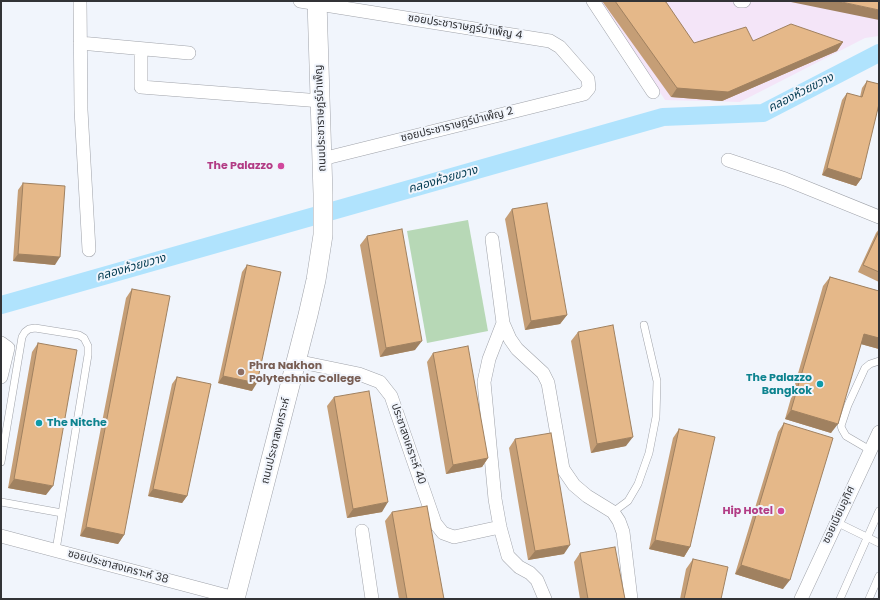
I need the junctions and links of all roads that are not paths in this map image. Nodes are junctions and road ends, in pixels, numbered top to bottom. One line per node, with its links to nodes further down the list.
1 (80, 1): 6 (street)
2 (593, 1): 10 (street)
3 (740, 1): 4 (street)
4 (744, 1)
5 (311, 2): 9 (street, ซอยประชาราษฎร์บำเพ็ญ 4); 11 (main road, ถนนประชาราษฎร์บำเพ็ญ)
6 (80, 43): 7 (street); 17 (street)
7 (141, 49): 8 (street); 11 (street)
8 (189, 54)
9 (589, 88): 12 (street, ซอยประชาราษฎร์บำเพ็ญ 2)
10 (653, 92)
11 (320, 101): 12 (main road, ถนนประชาราษฎร์บำเพ็ญ)
12 (322, 159): 15 (main road, ถนนประชาราษฎร์บำเพ็ญ)
13 (728, 160): 14 (street)
14 (879, 217)
15 (323, 236): 21 (main road, ถนนประชาสงเคราะห์)
16 (492, 239): 18 (street)
17 (89, 250)
18 (503, 322): 29 (street); 32 (street)
19 (644, 325): 29 (lane)
20 (1, 343): 23 (street)
21 (296, 361): 32 (street, ประชาสงเคราะห์ 40); 39 (main road, ถนนประชาสงเคราะห์)
22 (879, 361): 25 (lane)
23 (1, 377)
24 (879, 432): 25 (street, ซอยเนียมอุทิศ)
25 (870, 450): 31 (street, ซอยเนียมอุทิศ)
26 (1, 462): 30 (lane)
27 (1, 502): 30 (lane)
28 (879, 511): 35 (lane)
29 (612, 512): 42 (street)
30 (62, 513): 37 (lane)
31 (836, 522): 35 (lane); 43 (street, ซอยเนียมอุทิศ)
32 (500, 527): 41 (street)
33 (362, 531): 40 (street)
34 (1, 536): 37 (street, ซอยประชาสงเคราะห์ 38)
35 (867, 538): 36 (lane); 44 (lane)
36 (879, 543)
37 (56, 550): 39 (street, ซอยประชาสงเคราะห์ 38)
38 (879, 576): 45 (lane)
39 (235, 599)
40 (372, 599)
41 (545, 599)
42 (631, 599)
43 (801, 599)
44 (840, 599)
45 (869, 599)

